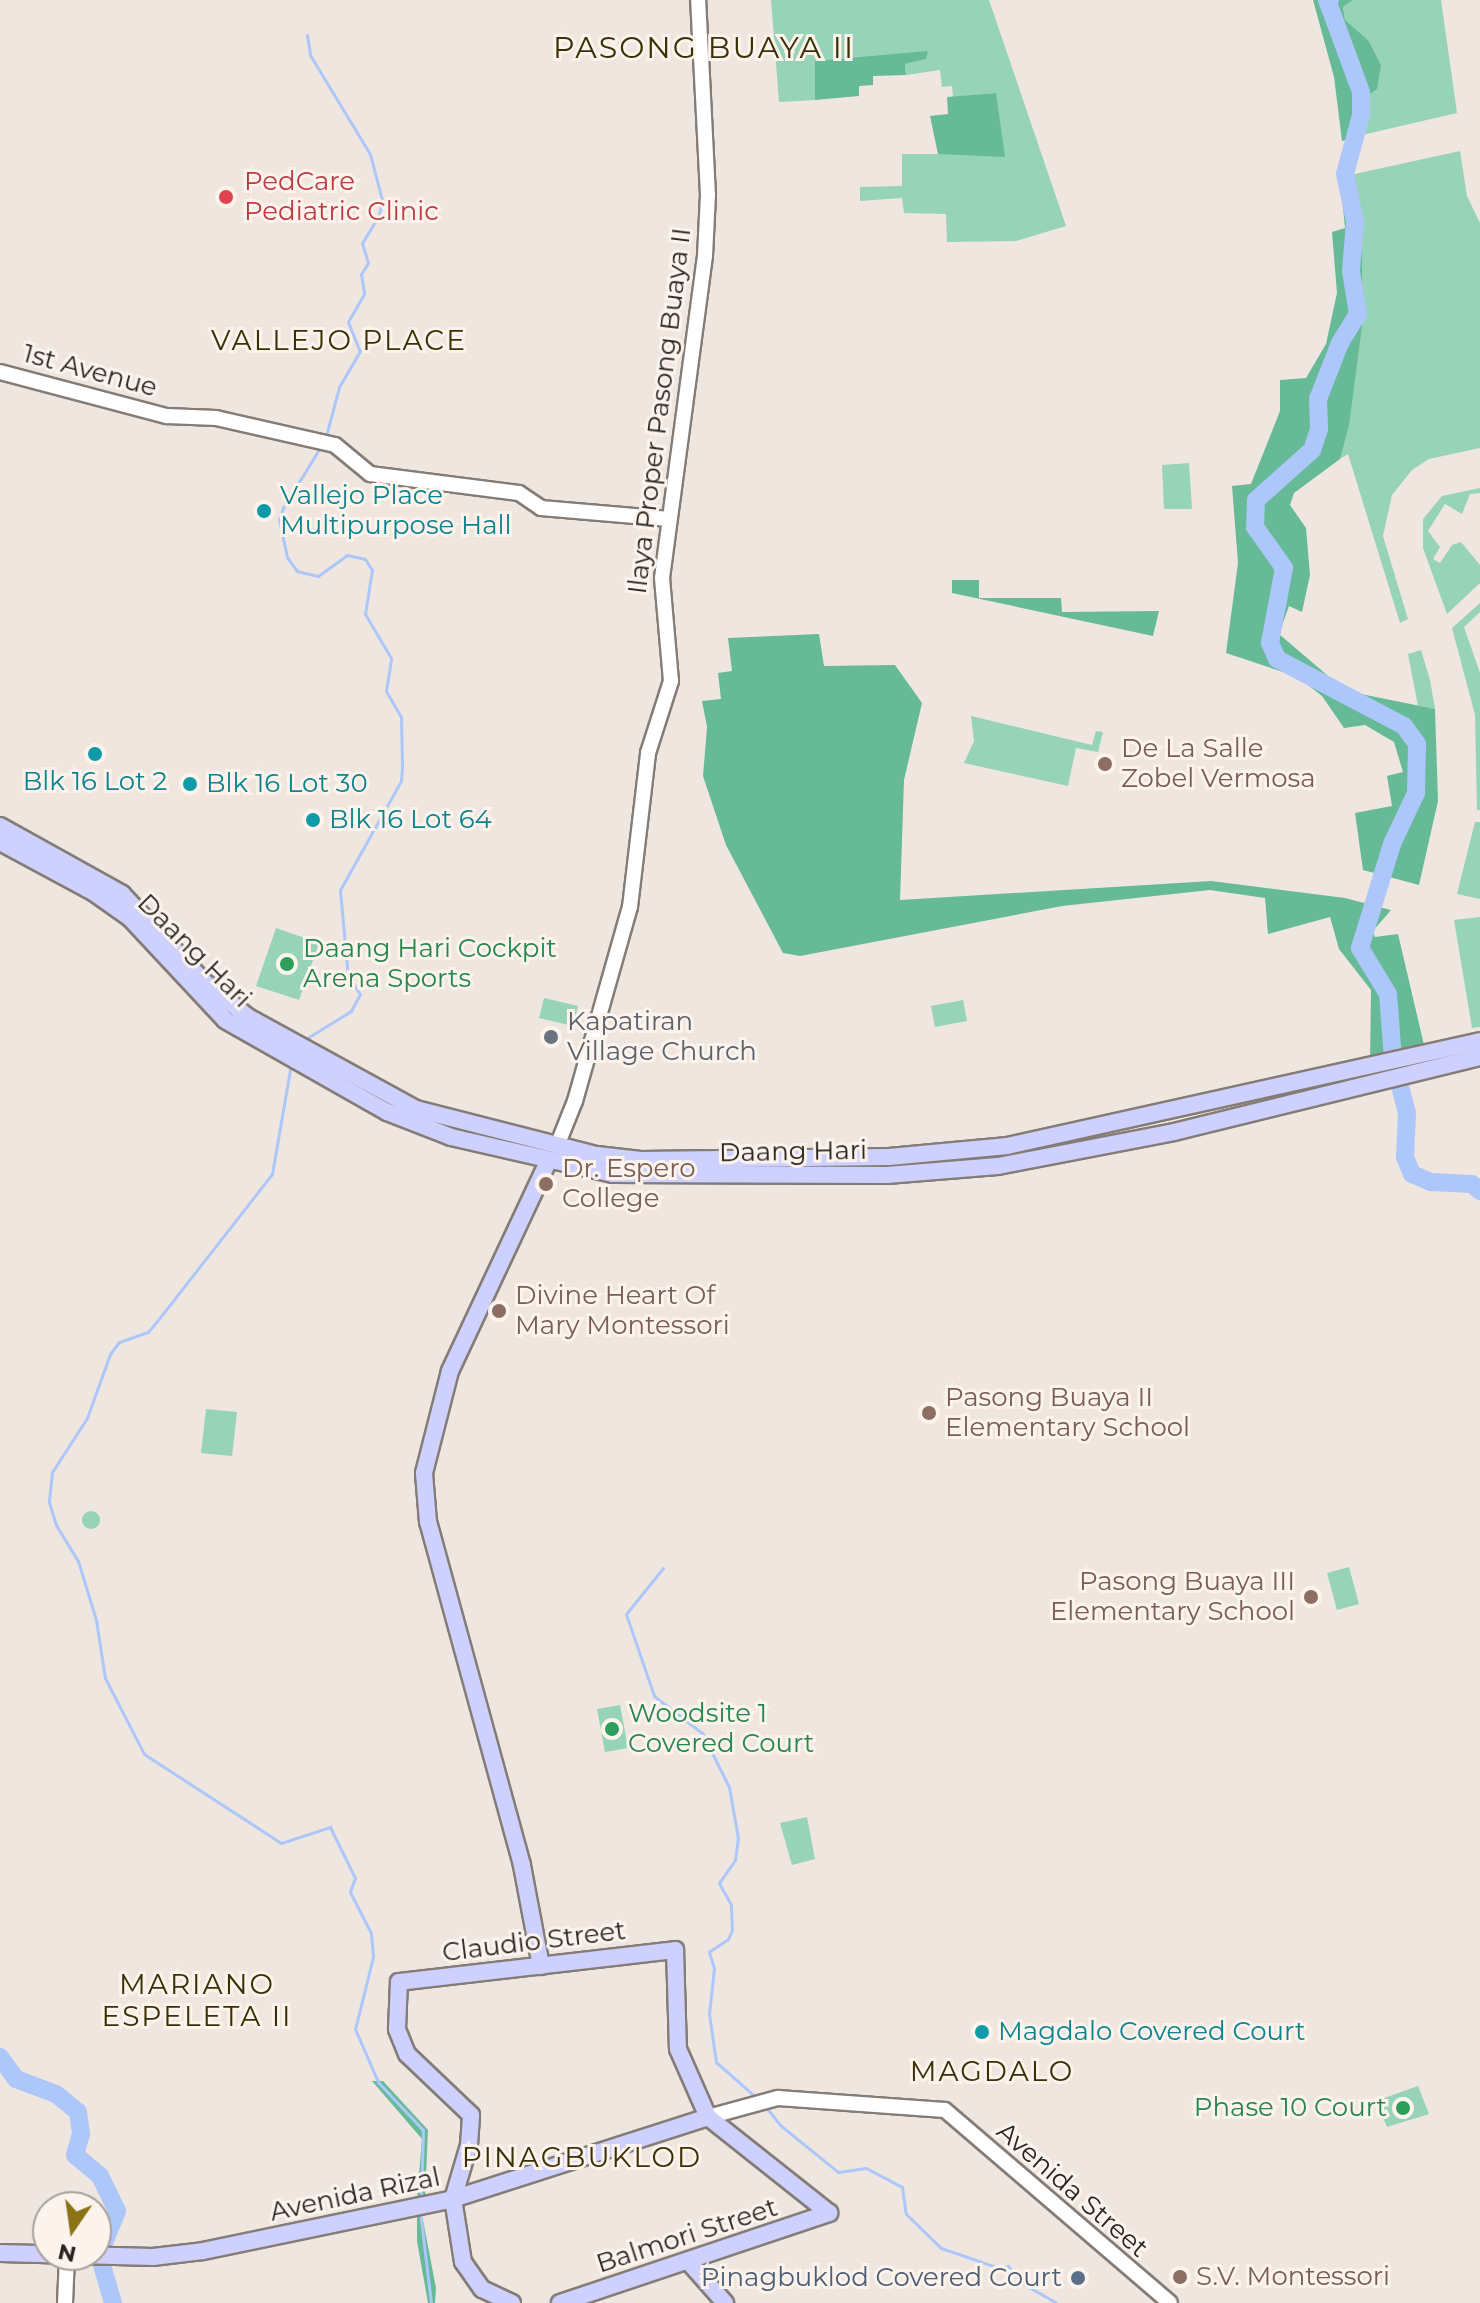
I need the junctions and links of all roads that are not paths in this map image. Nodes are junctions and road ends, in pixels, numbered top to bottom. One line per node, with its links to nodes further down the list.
1 (698, 0): 3 (street, Ilaya Proper Pasong Buaya II)
2 (0, 372): 3 (street, 1st Avenue)
3 (670, 519): 12 (street, Ilaya Proper Pasong Buaya II)
4 (0, 826): 6 (main road, Daang Hari)
5 (0, 842): 6 (main road, Daang Hari)
6 (68, 871): 9 (main road, Daang Hari)
7 (1480, 1041): 10 (main road, Daang Hari)
8 (1480, 1057): 10 (main road, Daang Hari)
9 (313, 1061): 12 (main road, Daang Hari); 13 (main road, Daang Hari)
10 (1419, 1065): 11 (main road, Daang Hari)
11 (1374, 1076): 12 (main road, Daang Hari); 13 (main road, Daang Hari)
12 (557, 1146)
13 (548, 1162): 14 (main road)
14 (541, 1966): 16 (main road, Claudio Street); 17 (main road, Claudio Street)
15 (945, 2110): 16 (street, Avenida Rizal); 27 (street, Avenida Street)
16 (708, 2117): 17 (main road, Avenida Rizal); 21 (main road, Balmori Street)
17 (453, 2199): 20 (main road, Avenida Rizal); 24 (main road)
18 (0, 2253): 19 (main road, Avenida Rizal)
19 (32, 2255)
20 (112, 2257)
21 (688, 2261): 25 (main road, Balmori Street); 26 (main road)
22 (66, 2271): 23 (street)
23 (65, 2303)
24 (512, 2303)
25 (560, 2303)
26 (725, 2303)
27 (1170, 2303)

